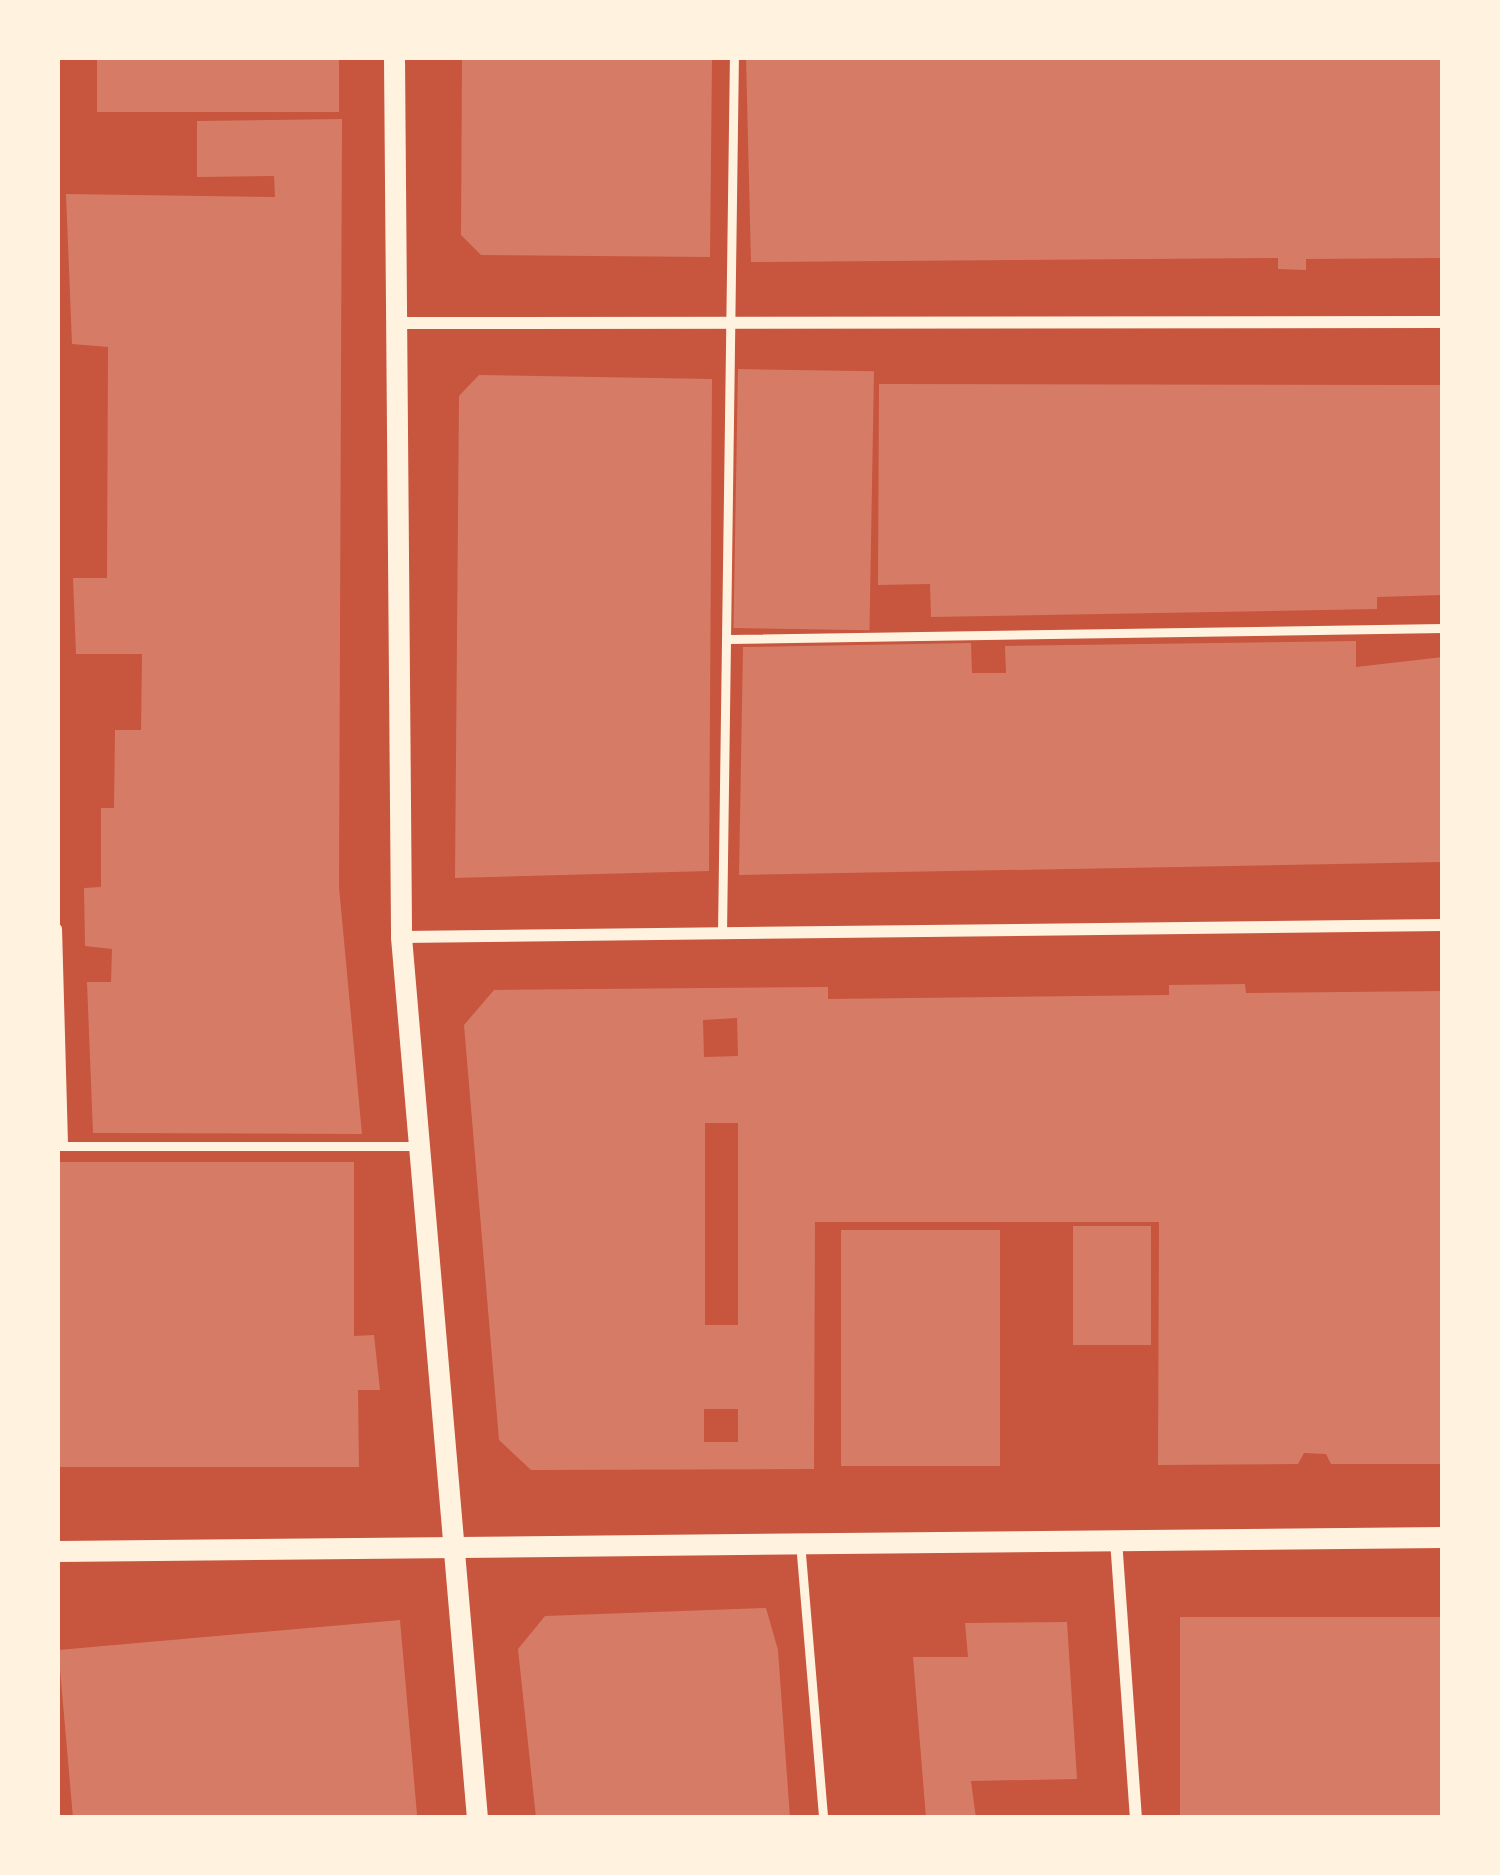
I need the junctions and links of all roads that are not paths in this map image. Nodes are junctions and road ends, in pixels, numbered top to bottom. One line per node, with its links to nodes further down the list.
1 (394, 57): 5 (street)
2 (734, 57): 3 (lane)
3 (732, 317): 4 (street); 5 (street); 7 (lane)
4 (1443, 322)
5 (396, 323): 11 (street)
6 (1443, 628): 7 (lane)
7 (730, 639): 10 (lane)
8 (1443, 926): 10 (street)
9 (57, 928): 12 (lane)
10 (722, 934): 11 (street)
11 (401, 937): 13 (street)
12 (60, 1146): 13 (lane)
13 (413, 1146): 17 (street)
14 (1443, 1537): 15 (street)
15 (1116, 1540): 16 (street); 21 (street)
16 (800, 1541): 17 (street); 20 (lane)
17 (450, 1547): 18 (street); 19 (street)
18 (57, 1551)
19 (477, 1818)
20 (823, 1818)
21 (1136, 1818)

